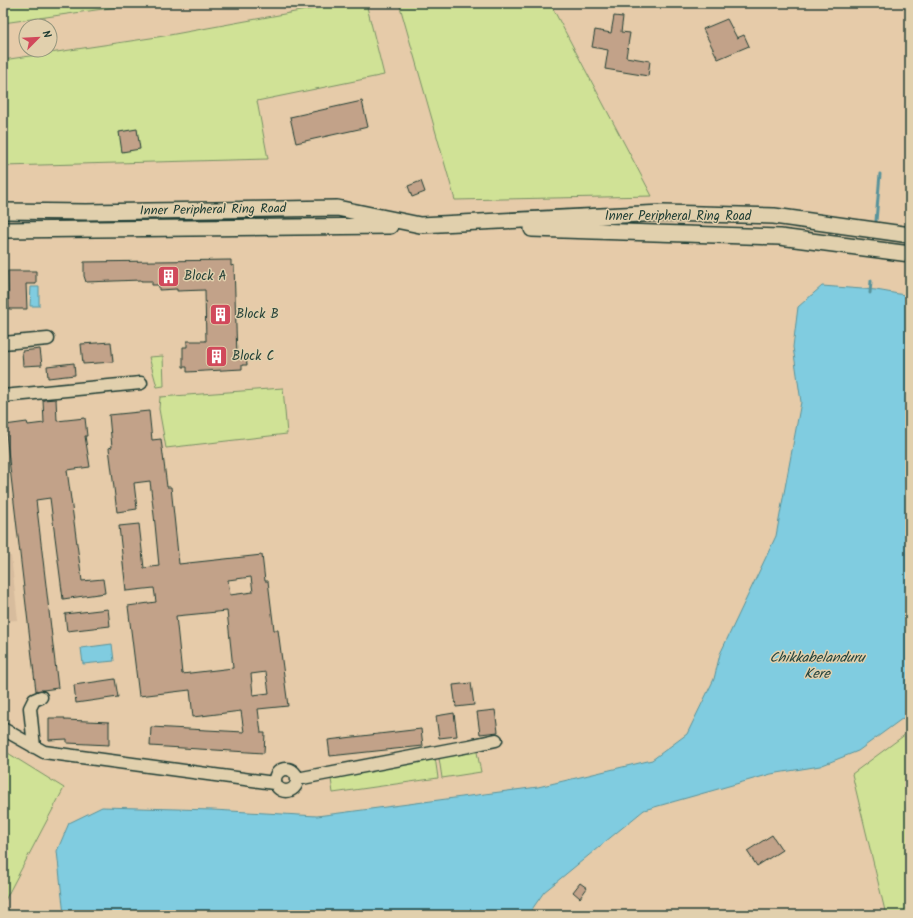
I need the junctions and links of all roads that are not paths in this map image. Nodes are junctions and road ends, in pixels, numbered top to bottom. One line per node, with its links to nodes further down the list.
1 (3, 211): 2 (main road, Inner Peripheral Ring Road)
2 (420, 225): 3 (main road, Inner Peripheral Ring Road); 4 (main road, Inner Peripheral Ring Road); 5 (main road, Inner Peripheral Ring Road)
3 (3, 230)
4 (910, 235)
5 (910, 254)
6 (48, 339): 7 (street)
7 (3, 343)
8 (141, 383): 9 (street)
9 (3, 396)
10 (41, 697): 13 (street)
11 (3, 729): 13 (street)
12 (496, 740): 13 (street)
13 (34, 747)

